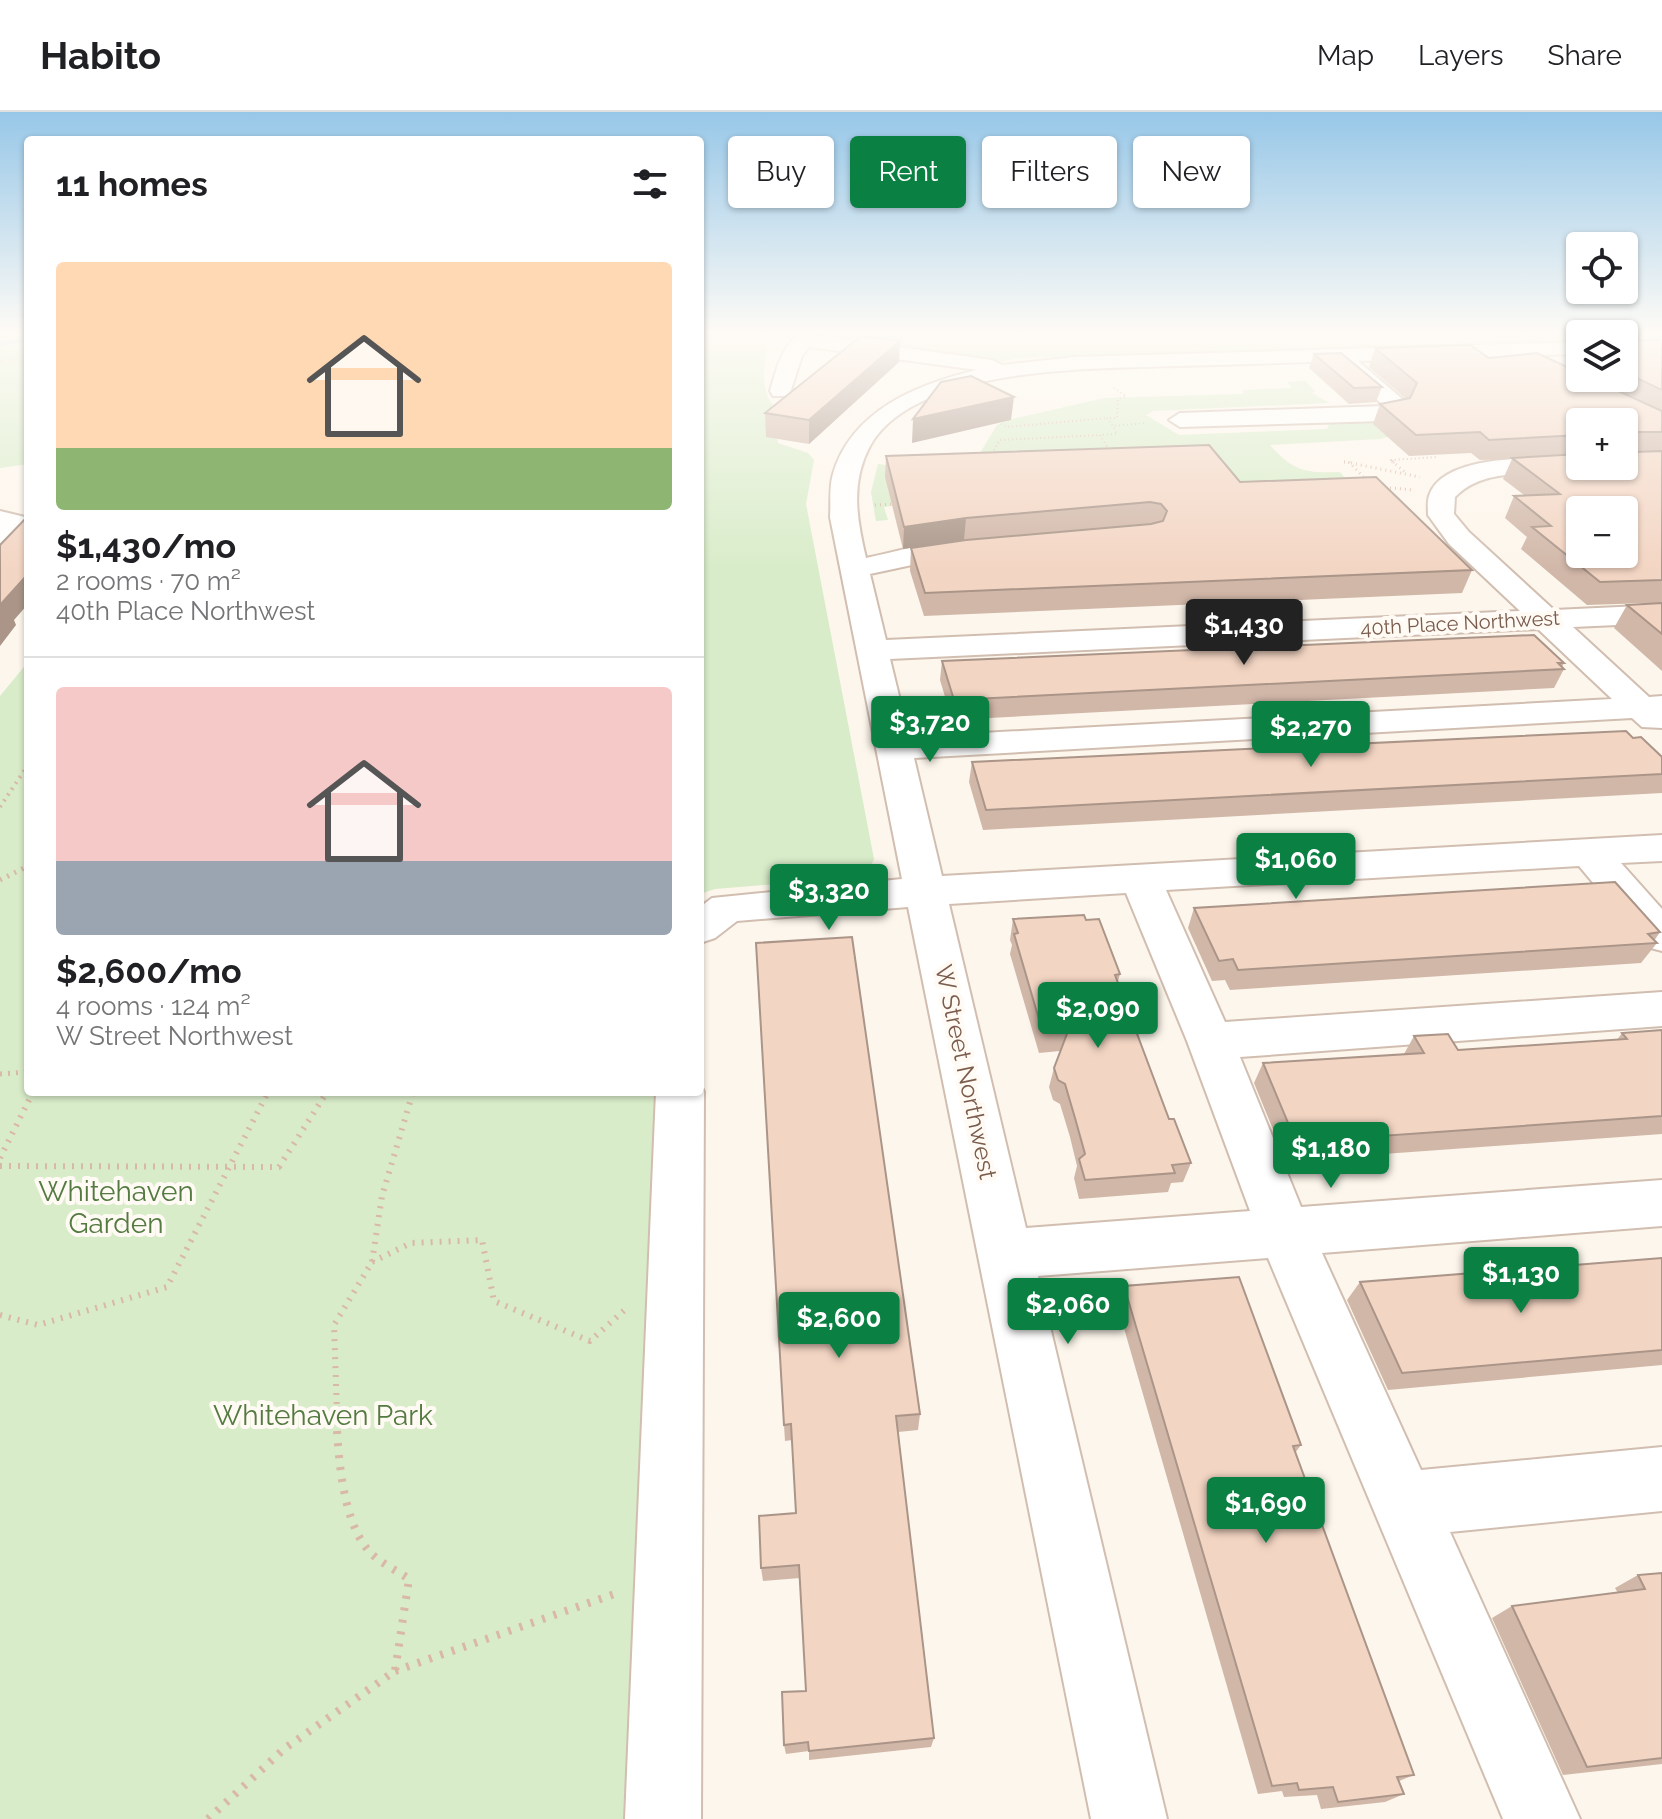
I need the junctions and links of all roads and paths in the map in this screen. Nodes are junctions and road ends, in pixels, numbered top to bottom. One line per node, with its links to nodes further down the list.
1 (890, 412): 25 (street, W Street Northwest)
2 (1117, 412): 5 (path)
3 (1390, 412): 6 (street)
4 (983, 414): 5 (path)
5 (1107, 418): 8 (path)
6 (1180, 420)
7 (1147, 423): 8 (path)
8 (1113, 426): 9 (path)
9 (1100, 435): 10 (path); 12 (path)
10 (1114, 456)
11 (1443, 456): 14 (path)
12 (985, 466)
13 (1566, 466): 27 (street)
14 (1407, 474): 15 (path); 16 (path)
15 (1425, 478)
16 (1374, 487): 17 (path); 18 (path); 19 (path)
17 (1363, 488)
18 (1407, 488)
19 (1385, 498)
20 (898, 504): 21 (path)
21 (869, 505)
22 (0, 519): 23 (street)
23 (0, 542)
24 (993, 549): 25 (street)
25 (855, 569): 28 (street, W Street Northwest)
26 (1662, 614): 27 (street, 40th Place Northwest)
27 (1546, 619): 28 (street, 40th Place Northwest); 29 (street)
28 (874, 650): 30 (street, W Street Northwest)
29 (1655, 714): 30 (street)
30 (895, 748): 38 (street, W Street Northwest)
31 (24, 771): 32 (path)
32 (0, 807)
33 (1662, 848): 34 (street)
34 (1589, 852): 36 (street); 40 (street)
35 (24, 868): 37 (path)
36 (1140, 878): 38 (street); 42 (street)
37 (0, 880)
38 (927, 891): 39 (street); 55 (street, W Street Northwest)
39 (713, 918)
40 (1662, 936)
41 (1662, 1009): 42 (street)
42 (1210, 1041): 54 (street)
43 (24, 1072): 44 (path)
44 (0, 1074)
45 (31, 1096): 50 (path)
46 (266, 1096): 52 (path)
47 (324, 1096): 52 (path)
48 (412, 1096): 56 (path)
49 (680, 1096): 57 (street)
50 (0, 1158)
51 (0, 1166): 52 (path)
52 (229, 1169): 58 (path)
53 (1662, 1203): 54 (street)
54 (1285, 1233): 55 (street); 60 (street)
55 (1006, 1254): 65 (street, W Street Northwest)
56 (372, 1262): 57 (path); 62 (path)
57 (676, 1264): 61 (street)
58 (0, 1315)
59 (1662, 1479): 60 (street)
60 (1404, 1504): 66 (street)
61 (669, 1574): 62 (path); 64 (street)
62 (395, 1671): 63 (path)
63 (208, 1819)
64 (663, 1819)
65 (1129, 1819)
66 (1542, 1819)

